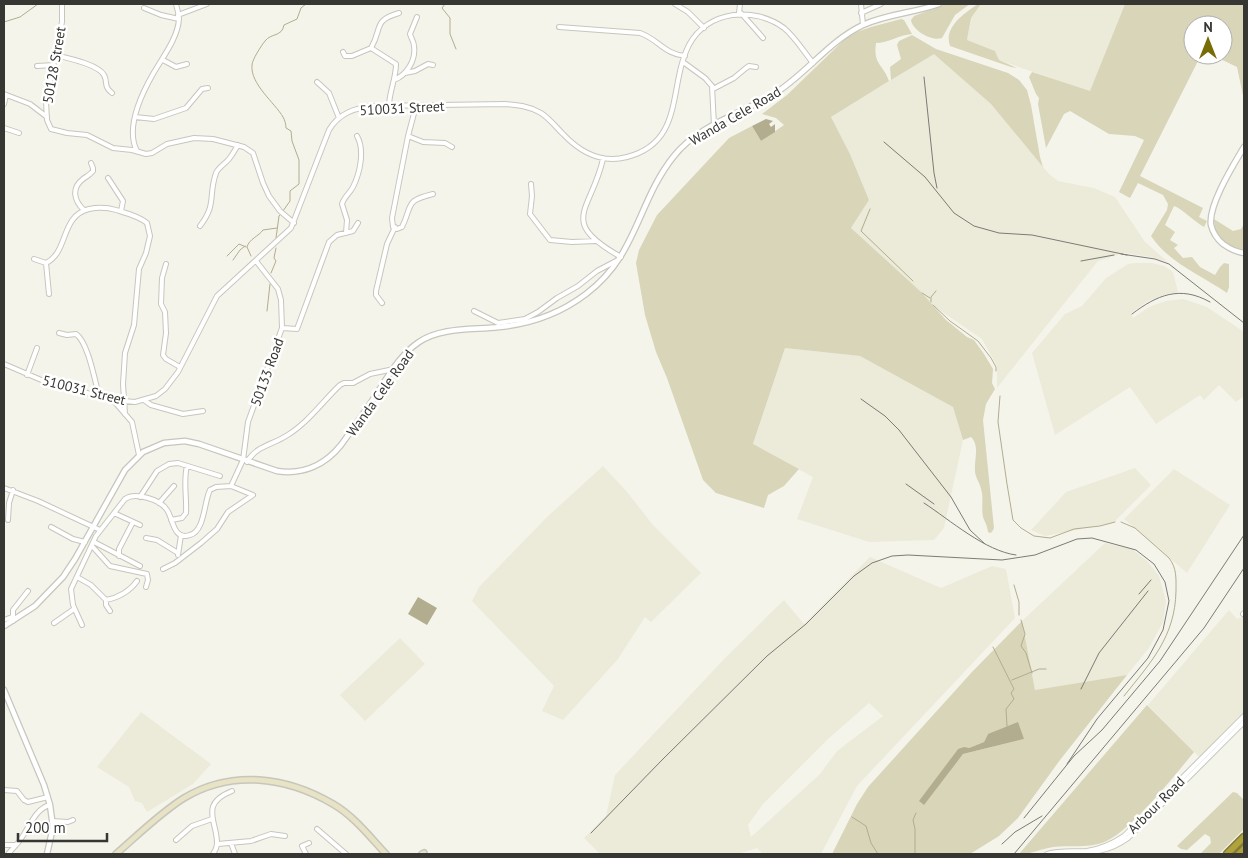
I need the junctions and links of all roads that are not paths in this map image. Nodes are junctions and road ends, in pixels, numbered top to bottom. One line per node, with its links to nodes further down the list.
1 (62, 4): 23 (street, 50128 Street)
2 (176, 4): 15 (street)
3 (207, 4): 15 (street)
4 (675, 4): 11 (street)
5 (686, 4): 11 (street)
6 (740, 4): 14 (street)
7 (861, 4): 13 (street)
8 (882, 4): 13 (street)
9 (939, 4): 17 (street, Wanda Cele Road)
10 (144, 8): 15 (street)
11 (686, 10): 19 (street)
12 (399, 13): 21 (street)
13 (862, 13): 17 (street)
14 (740, 14): 19 (street, 510031 Street); 20 (street); 27 (street, 510031 Street)
15 (179, 17): 25 (street)
16 (417, 17): 33 (street)
17 (863, 25): 27 (street, Wanda Cele Road)
18 (559, 27): 24 (street)
19 (704, 28): 24 (street, 510031 Street)
20 (763, 38)
21 (371, 48): 22 (street); 34 (street)
22 (343, 52)
23 (55, 55): 30 (street, 50128 Street); 38 (street)
24 (684, 56): 26 (street, 510031 Street)
25 (163, 60): 28 (street); 44 (street)
26 (683, 62): 37 (street); 55 (street, 510031 Street)
27 (813, 63): 46 (street, Wanda Cele Road)
28 (186, 64)
29 (433, 64): 33 (street)
30 (54, 65): 31 (street); 43 (street, 50128 Street)
31 (37, 66)
32 (756, 67): 37 (street)
33 (405, 73): 34 (street)
34 (394, 80): 41 (street)
35 (317, 82): 45 (street)
36 (208, 88): 44 (street)
37 (713, 89): 46 (street)
38 (112, 93)
39 (5, 94): 40 (street); 43 (street)
40 (4, 104)
41 (389, 106): 42 (street, 510031 Street); 45 (street, 510031 Street)
42 (416, 106): 50 (street); 55 (street, 510031 Street)
43 (47, 117): 54 (street, 50128 Street)
44 (135, 117): 54 (street)
45 (339, 118): 62 (street, 510031 Street)
46 (714, 126): 69 (street, Wanda Cele Road)
47 (4, 128): 48 (street)
48 (19, 133)
49 (357, 136): 66 (street)
50 (408, 136): 52 (street); 65 (street)
51 (238, 145): 54 (street, 50128 Street); 62 (street, 50128 Street); 64 (street)
52 (452, 147)
53 (1244, 147): 68 (street)
54 (137, 151)
55 (603, 159): 67 (street)
56 (91, 163): 60 (street)
57 (108, 178): 61 (street)
58 (531, 184): 67 (street)
59 (432, 194): 65 (street)
60 (84, 210): 61 (street); 72 (street)
61 (121, 211): 87 (street)
62 (294, 222): 71 (street, 510031 Street)
63 (358, 223): 66 (street)
64 (200, 226)
65 (394, 228): 75 (street)
66 (346, 233): 77 (street)
67 (596, 241): 69 (street)
68 (1244, 253)
69 (620, 256): 76 (street); 82 (street, Wanda Cele Road)
70 (34, 259): 72 (street)
71 (256, 261): 77 (street, 50133 Road); 81 (street, 510031 Street)
72 (46, 263): 74 (street)
73 (166, 264): 81 (street)
74 (49, 294)
75 (382, 303)
76 (474, 311)
77 (282, 328): 91 (street, 50133 Road)
78 (59, 333): 84 (street)
79 (37, 348): 83 (street)
80 (4, 364): 83 (street, 510031 Street)
81 (180, 367): 86 (street, 510031 Street)
82 (394, 368): 91 (street); 91 (street, Wanda Cele Road)
83 (27, 375): 84 (street, 510031 Street)
84 (99, 396): 85 (street, 510031 Street)
85 (113, 400): 87 (street, 510031 Street); 89 (street)
86 (144, 400): 87 (street, 510031 Street); 88 (street)
87 (124, 402): 89 (street)
88 (203, 411)
89 (125, 414): 90 (street)
90 (139, 455): 91 (street, Wanda Cele Road); 105 (street, Wanda Cele Road)
91 (245, 461): 95 (street)
92 (187, 466): 93 (street); 98 (street); 102 (street)
93 (220, 476)
94 (174, 486): 99 (street)
95 (231, 486): 108 (street); 114 (street)
96 (4, 488): 97 (street)
97 (13, 490): 101 (street); 105 (street)
98 (140, 496): 99 (street); 100 (street)
99 (159, 503): 102 (street)
100 (114, 513): 103 (street); 107 (street)
101 (8, 520)
102 (171, 520): 108 (street)
103 (133, 522): 104 (street); 113 (street)
104 (140, 525)
105 (92, 527): 107 (street); 110 (street, Wanda Cele Road)
106 (51, 528): 110 (street)
107 (100, 530): 111 (street)
108 (181, 534): 112 (street)
109 (146, 538): 112 (street)
110 (84, 542): 124 (street, Wanda Cele Road)
111 (93, 544): 113 (street); 117 (street); 119 (street)
112 (178, 554): 114 (street)
113 (119, 556): 115 (street)
114 (179, 560): 116 (street)
115 (140, 566)
116 (163, 569)
117 (77, 577): 121 (street); 122 (street)
118 (137, 581): 121 (street)
119 (146, 587)
120 (28, 590): 124 (street)
121 (106, 600): 123 (street)
122 (74, 609): 126 (street); 127 (street)
123 (110, 611)
124 (13, 619): 125 (street); 128 (street, Wanda Cele Road)
125 (4, 620)
126 (54, 623)
127 (82, 625)
128 (4, 626)
129 (4, 693): 134 (street)
130 (1244, 716): 159 (street, Arbour Road)
131 (1244, 722): 160 (street, Arbour Road)
132 (4, 790): 134 (street)
133 (232, 791): 138 (street)
134 (48, 797): 136 (street)
135 (329, 802): 152 (main road); 157 (main road); 158 (main road)
136 (50, 805): 139 (street); 148 (street)
137 (73, 820): 139 (street)
138 (212, 820): 143 (street); 146 (street)
139 (52, 821): 151 (street)
140 (317, 829): 156 (street)
141 (285, 836): 144 (street)
142 (1244, 837): 161 (highway)
143 (176, 840)
144 (231, 843): 146 (street); 154 (street)
145 (309, 843): 155 (street)
146 (218, 844): 153 (street)
147 (4, 845): 148 (street)
148 (16, 845): 150 (street)
149 (1244, 849): 162 (highway)
150 (8, 854)
151 (48, 854)
152 (116, 854)
153 (213, 854)
154 (235, 854)
155 (306, 854)
156 (346, 854)
157 (381, 854)
158 (386, 854)
159 (1047, 854)
160 (1058, 854)
161 (1227, 854)
162 (1239, 854)

